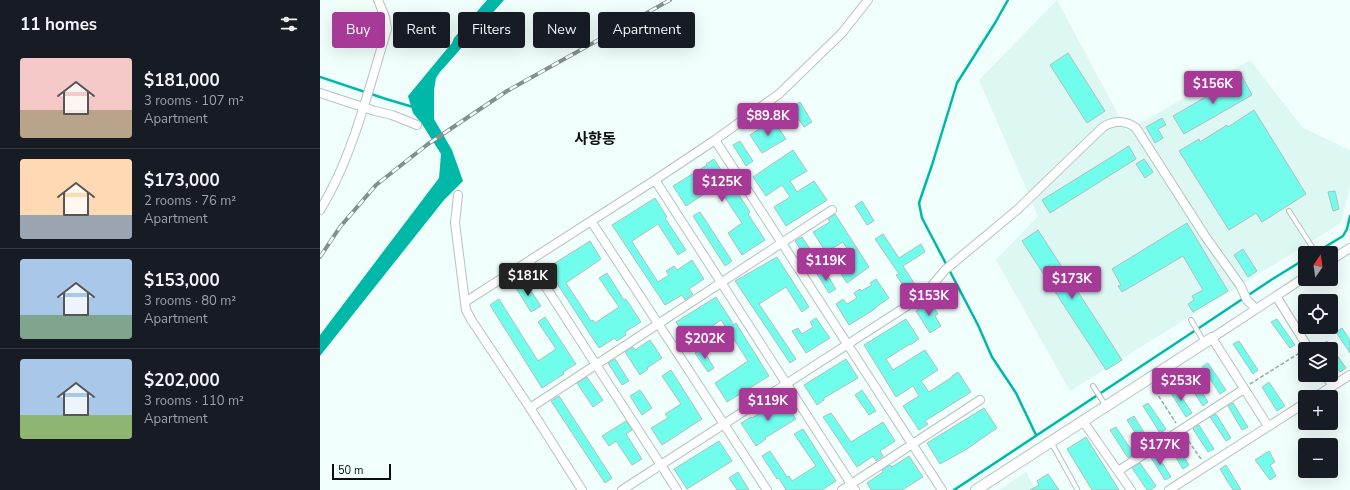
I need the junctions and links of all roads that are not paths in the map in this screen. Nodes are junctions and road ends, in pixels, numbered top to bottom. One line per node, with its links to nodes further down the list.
1 (378, 0): 4 (street)
2 (868, 0): 6 (street)
3 (320, 93): 4 (street)
4 (363, 107): 5 (street); 9 (street)
5 (417, 125)
6 (715, 140): 7 (street); 13 (street)
7 (655, 180): 12 (street); 18 (street)
8 (458, 195): 21 (street)
9 (320, 210)
10 (832, 210): 13 (street)
11 (1290, 210): 14 (lane)
12 (591, 221): 17 (street); 24 (street)
13 (782, 243): 18 (street); 27 (street)
14 (1312, 246)
15 (1350, 248): 16 (street)
16 (1338, 256)
17 (529, 261): 21 (street); 28 (street)
18 (721, 282): 24 (street); 31 (street)
19 (1298, 282): 20 (street)
20 (1276, 296): 22 (street); 26 (street)
21 (466, 302): 38 (street)
22 (1256, 309): 25 (street); 27 (street)
23 (1191, 320): 25 (lane)
24 (658, 324): 28 (street); 41 (street)
25 (1206, 339): 34 (street); 37 (street)
26 (1305, 342)
27 (848, 344): 31 (street); 44 (street)
28 (596, 364): 38 (street); 45 (street)
29 (1350, 375): 33 (street)
30 (1330, 382): 33 (street)
31 (786, 384): 41 (street); 47 (street)
32 (1092, 386): 37 (lane)
33 (1333, 386): 35 (street)
34 (1244, 389): 42 (street); 46 (street)
35 (1326, 390)
36 (980, 400): 44 (street)
37 (1106, 406): 40 (street)
38 (530, 408): 49 (street)
39 (1298, 408): 42 (street)
40 (1083, 421): 43 (street); 46 (street)
41 (724, 424): 45 (street); 52 (street)
42 (1268, 426): 57 (street)
43 (1051, 442): 48 (lane); 55 (street)
44 (913, 444): 47 (street); 54 (street)
45 (661, 465): 50 (street); 51 (street)
46 (1118, 471): 56 (street)
47 (853, 487): 53 (street)
48 (1077, 489)
49 (582, 490)
50 (622, 490)
51 (677, 490)
52 (767, 490)
53 (842, 490)
54 (942, 490)
55 (976, 490)
56 (1131, 490)
57 (1169, 490)

